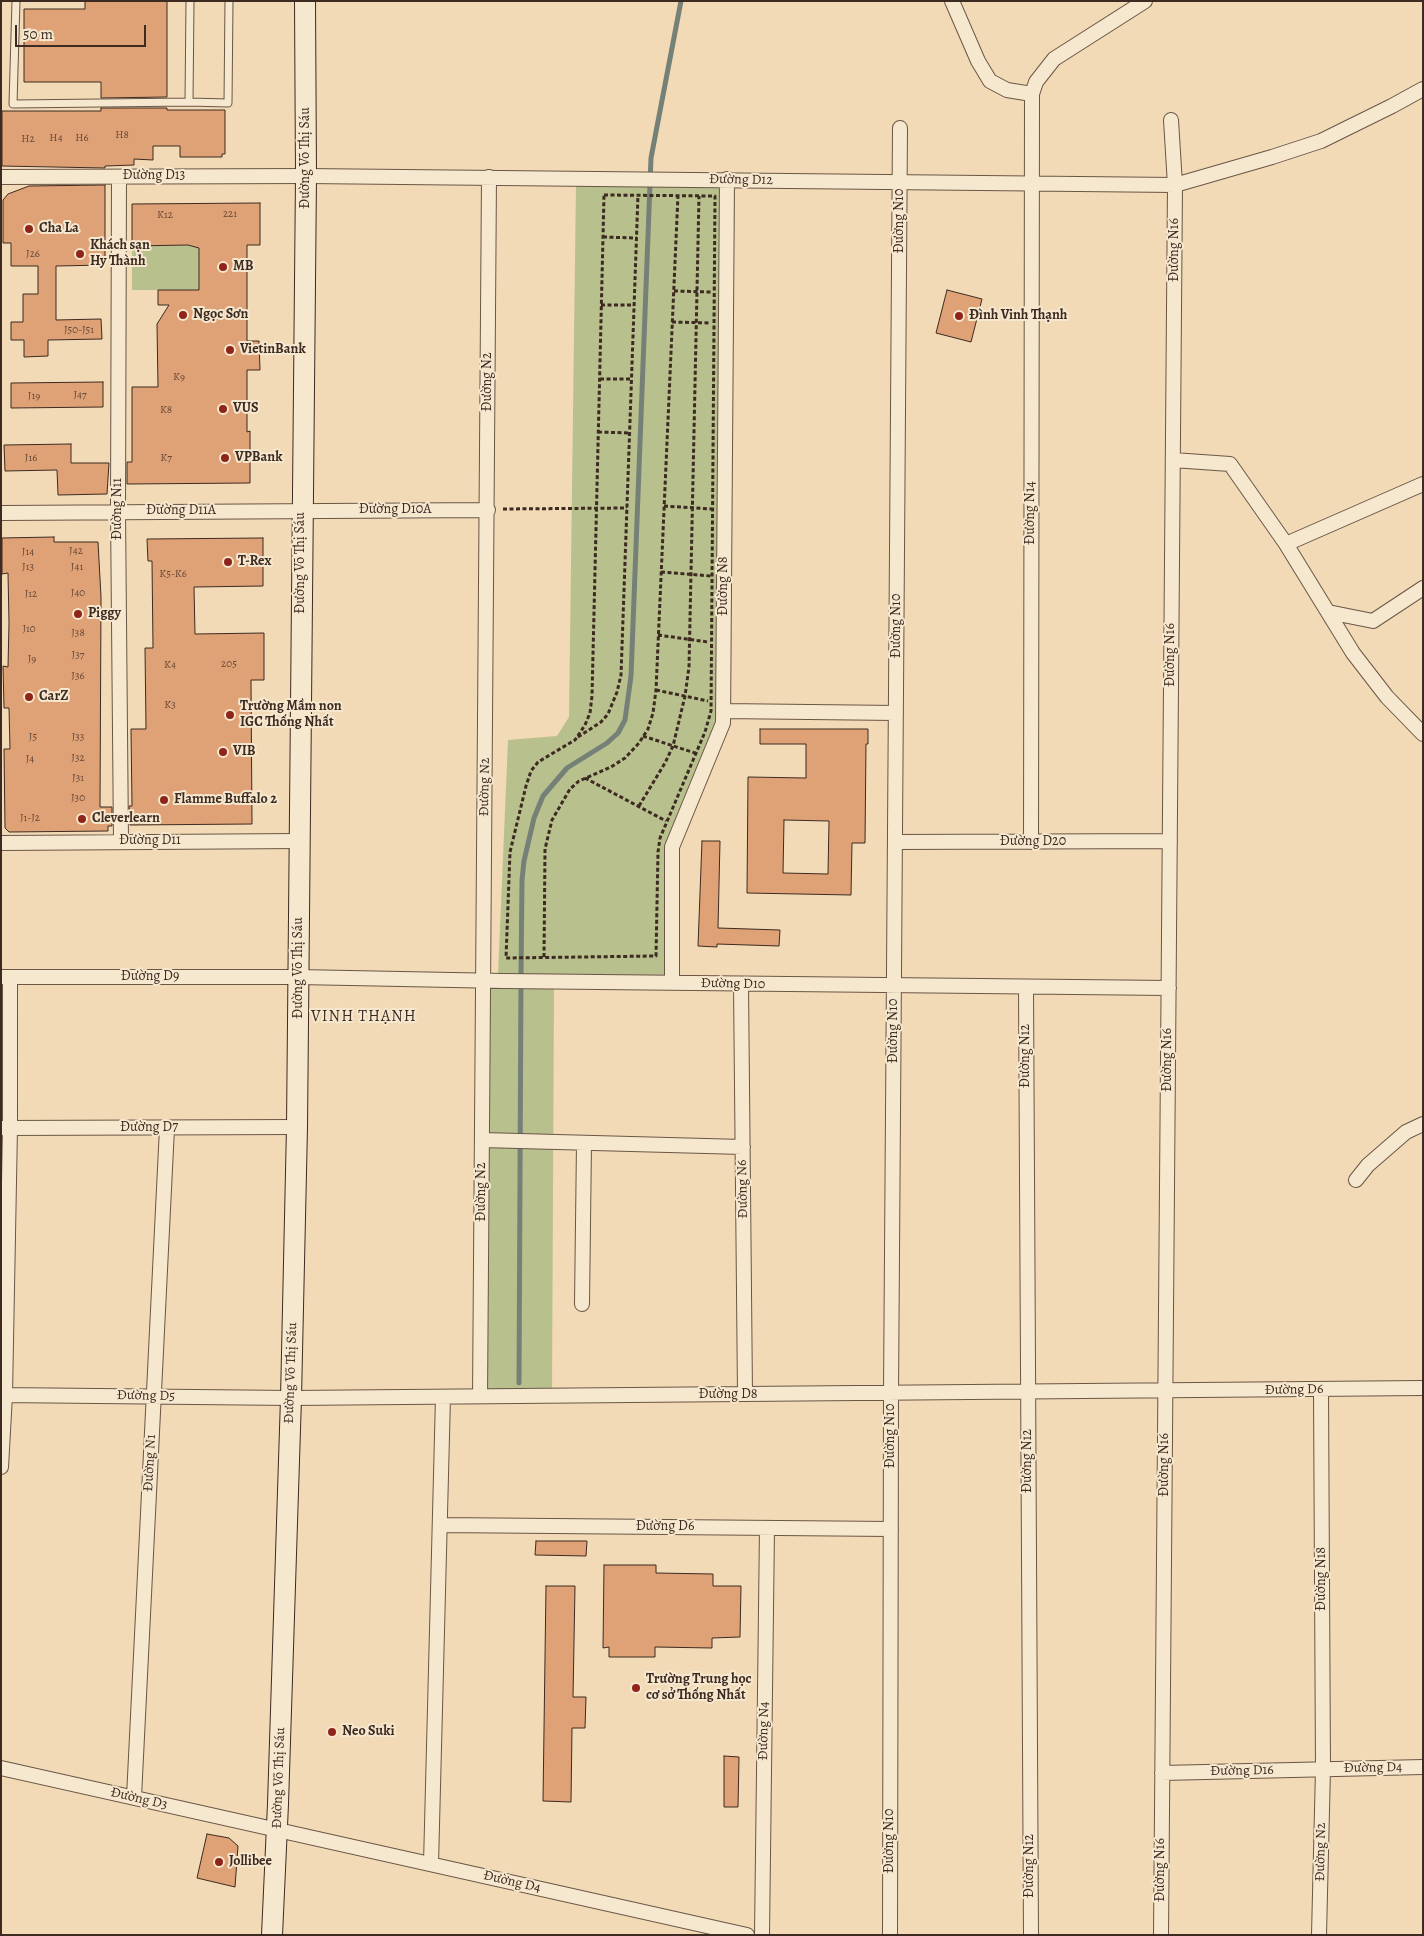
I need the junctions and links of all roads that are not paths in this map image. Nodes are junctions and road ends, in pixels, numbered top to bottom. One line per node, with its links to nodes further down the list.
1 (16, 1): 9 (lane)
2 (190, 1): 9 (lane)
3 (229, 1): 9 (lane)
4 (305, 1): 12 (main road, Đường Võ Thị Sáu)
5 (952, 1): 8 (street)
6 (1145, 1): 8 (street)
7 (1423, 89): 19 (street, Đường D12)
8 (1032, 94): 18 (street, Đường N14)
9 (189, 102)
10 (1171, 120): 19 (street, Đường N16)
11 (900, 128): 17 (street, Đường N10)
12 (306, 176): 14 (street, Đường D13); 15 (street, Đường D12); 22 (main road, Đường Võ Thị Sáu)
13 (1, 177): 14 (street, Đường D13)
14 (119, 177): 24 (street, Đường N11)
15 (489, 177): 16 (street, Đường D12); 23 (street, Đường N2)
16 (728, 179): 17 (street, Đường D12); 29 (street, Đường N8)
17 (900, 182): 18 (street, Đường D12); 30 (street, Đường N10)
18 (1031, 183): 19 (street, Đường D12); 36 (street, Đường N14)
19 (1175, 185): 20 (street, Đường N16)
20 (1173, 460): 26 (street); 34 (street, Đường N16)
21 (1423, 484): 26 (street)
22 (302, 510): 23 (street, Đường D10A); 24 (street, Đường D11A); 33 (main road, Đường Võ Thị Sáu)
23 (488, 510): 40 (street, Đường N2)
24 (118, 511): 25 (street, Đường D11A); 32 (street, Đường N11)
25 (1, 513)
26 (1286, 544): 28 (street)
27 (1423, 588): 28 (street)
28 (1328, 612): 31 (street)
29 (723, 711): 30 (street); 41 (street, Đường N8)
30 (896, 713): 35 (street, Đường N10)
31 (1423, 734)
32 (121, 841): 33 (street, Đường D11); 37 (street, Đường D11)
33 (300, 841): 39 (main road, Đường Võ Thị Sáu)
34 (1170, 841): 36 (street, Đường D20); 45 (street, Đường N16)
35 (895, 842): 36 (street, Đường D20); 43 (street, Đường N10)
36 (1031, 842)
37 (1, 843)
38 (6, 977): 39 (street, Đường D9); 48 (street)
39 (298, 977): 40 (street, Đường D10); 47 (main road, Đường Võ Thị Sáu)
40 (483, 981): 41 (street, Đường D10); 50 (street, Đường N2)
41 (672, 983): 42 (street, Đường D10)
42 (741, 984): 43 (street, Đường D10); 52 (street, Đường N6)
43 (894, 986): 44 (street, Đường D10); 59 (street, Đường N10)
44 (1026, 987): 45 (street, Đường D10); 58 (street, Đường N12)
45 (1169, 988): 57 (street, Đường N16)
46 (1423, 1124): 53 (street)
47 (297, 1127): 49 (street, Đường D7); 65 (main road, Đường Võ Thị Sáu)
48 (6, 1128): 49 (street, Đường D7); 61 (street)
49 (167, 1128): 62 (street, Đường N1)
50 (482, 1140): 51 (street); 63 (street, Đường N2)
51 (584, 1143): 52 (street); 54 (street)
52 (743, 1147): 60 (street, Đường N6)
53 (1356, 1180)
54 (582, 1304)
55 (1423, 1388): 56 (street, Đường D6)
56 (1321, 1390): 57 (street, Đường D6); 72 (street, Đường N18)
57 (1165, 1391): 58 (street, Đường D8); 73 (street, Đường N16)
58 (1028, 1392): 59 (street, Đường D8); 81 (street, Đường N12)
59 (891, 1393): 60 (street, Đường D8); 69 (street, Đường N10)
60 (745, 1394): 63 (street, Đường D8)
61 (3, 1395): 62 (street, Đường D5); 66 (street)
62 (154, 1396): 65 (street, Đường D5); 74 (street, Đường N1)
63 (480, 1396): 64 (street, Đường D8)
64 (443, 1397): 65 (street, Đường D8); 67 (street)
65 (291, 1398): 75 (main road, Đường Võ Thị Sáu)
66 (1, 1467)
67 (440, 1525): 68 (street, Đường D6); 76 (street)
68 (767, 1528): 69 (street, Đường D6); 79 (street, Đường N4)
69 (891, 1529): 80 (street, Đường N10)
70 (1423, 1767): 72 (street, Đường D4)
71 (1, 1769): 74 (street, Đường D3)
72 (1323, 1769): 73 (street, Đường D16); 83 (street, Đường N2)
73 (1162, 1773): 82 (street, Đường N16)
74 (134, 1798): 75 (street, Đường D3)
75 (277, 1830): 76 (street, Đường D4); 77 (main road, Đường Võ Thị Sáu)
76 (431, 1864): 78 (street, Đường D4)
77 (272, 1935)
78 (747, 1935)
79 (762, 1935)
80 (890, 1935)
81 (1031, 1935)
82 (1161, 1935)
83 (1319, 1935)

